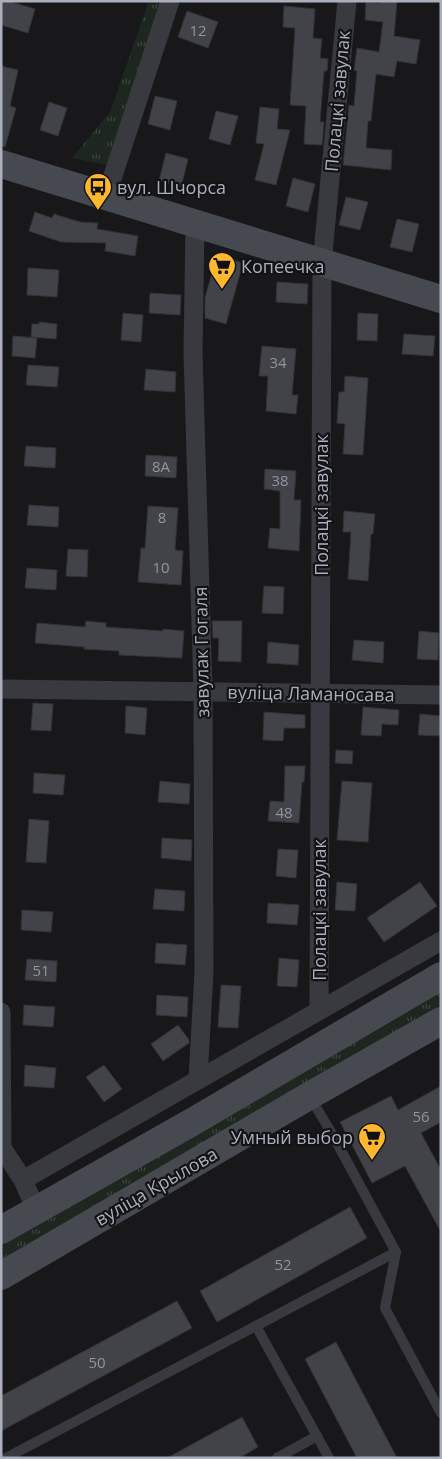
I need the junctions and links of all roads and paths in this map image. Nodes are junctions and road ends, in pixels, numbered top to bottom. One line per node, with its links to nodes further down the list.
1 (170, 1): 5 (street)
2 (347, 1): 7 (street, Полацкі завулак)
3 (1, 164): 4 (street); 5 (main road)
4 (1, 178)
5 (106, 196): 6 (main road)
6 (195, 224): 7 (main road); 10 (street, завулак Гогаля)
7 (322, 263): 8 (main road); 11 (street, Полацкі завулак)
8 (441, 300)
9 (1, 689): 10 (street, вуліца Ламаносава)
10 (203, 691): 11 (street, вуліца Ламаносава); 18 (street, завулак Гогаля)
11 (320, 694): 12 (street, вуліца Ламаносава); 15 (street, Полацкі завулак)
12 (441, 695)
13 (441, 941): 15 (street)
14 (441, 976): 21 (main road)
15 (319, 1010): 18 (street)
16 (1, 1012): 20 (street)
17 (441, 1021): 19 (main road, вуліца Крылова)
18 (198, 1079): 20 (street)
19 (309, 1096): 23 (lane); 24 (main road, вуліца Крылова)
20 (23, 1180): 21 (street)
21 (36, 1210): 22 (main road)
22 (1, 1230)
23 (396, 1252): 25 (lane); 26 (lane)
24 (1, 1276)
25 (256, 1326): 27 (lane); 28 (lane)
26 (441, 1414)
27 (317, 1436): 29 (lane); 30 (lane)
28 (6, 1458)
29 (277, 1458)
30 (329, 1458)

